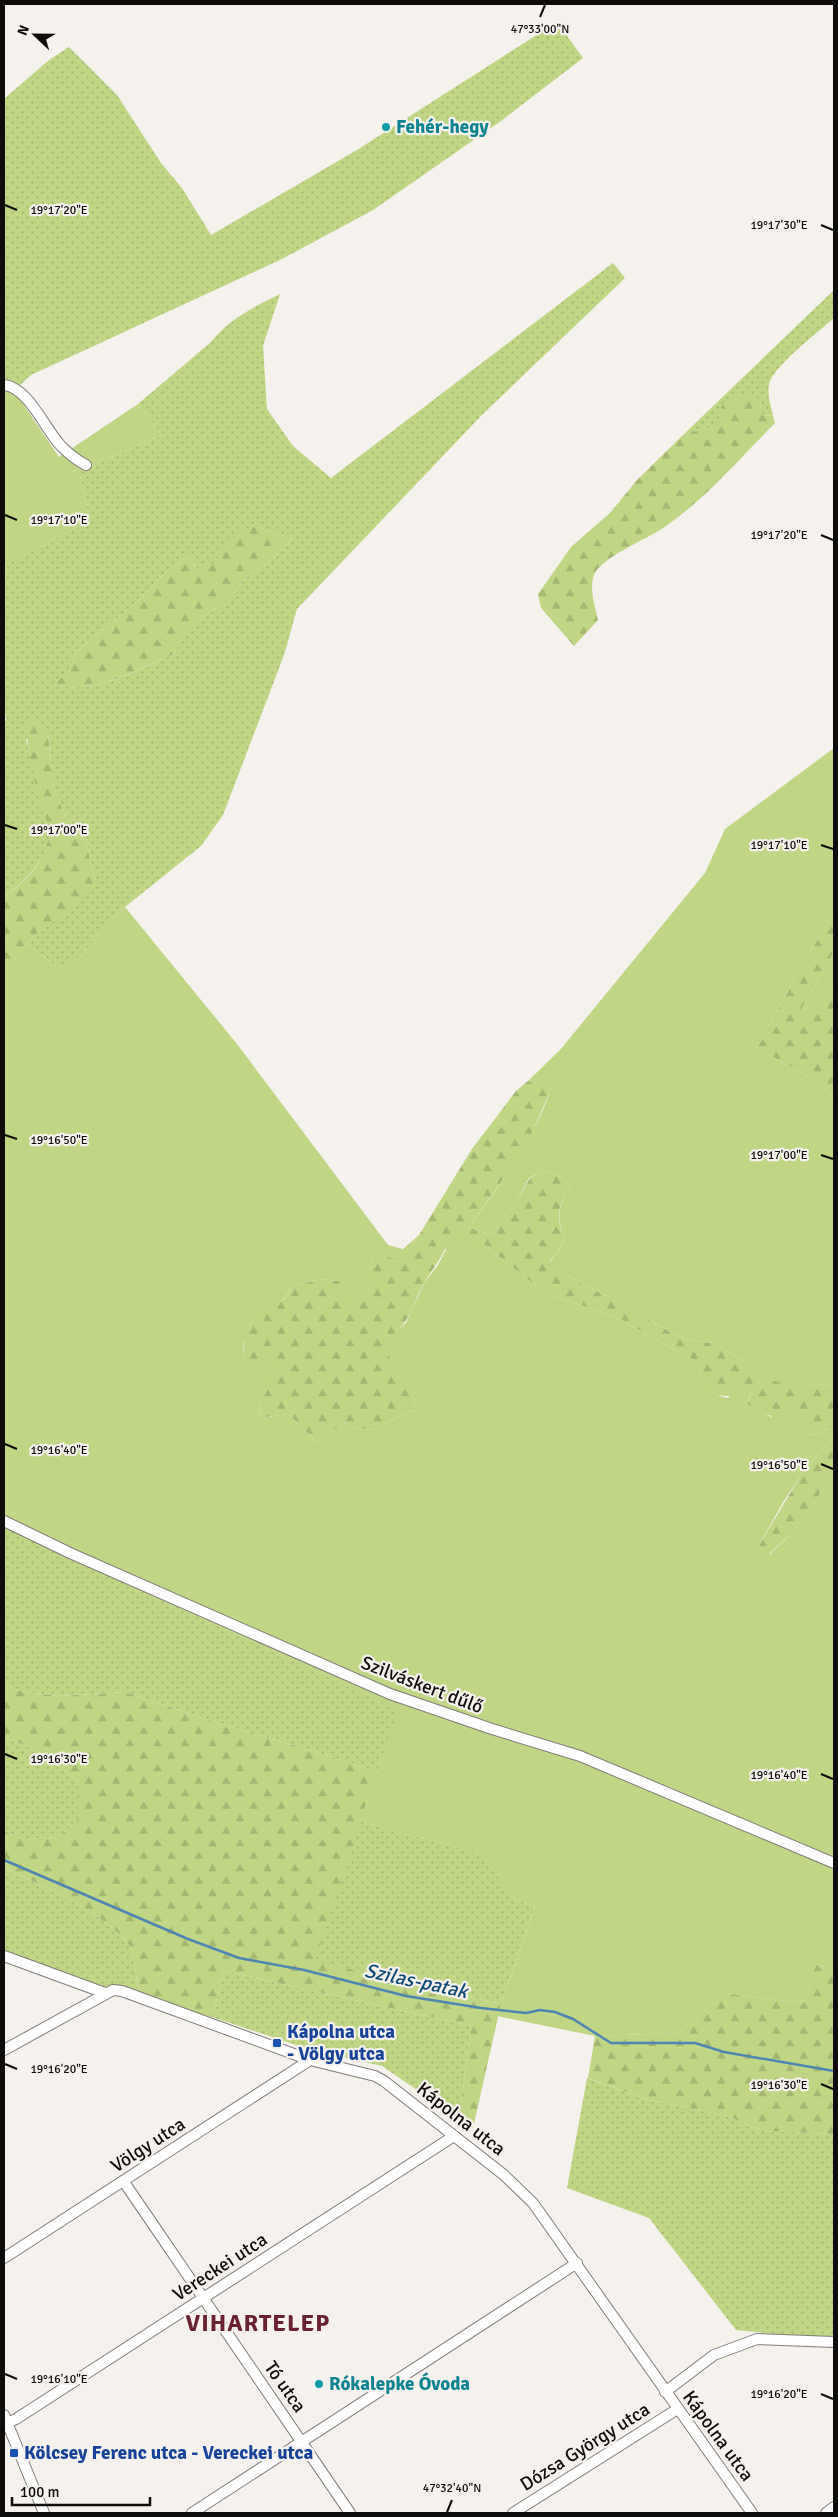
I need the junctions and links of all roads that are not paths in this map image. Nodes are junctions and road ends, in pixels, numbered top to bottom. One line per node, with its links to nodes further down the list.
1 (4, 385): 2 (street)
2 (86, 465)
3 (4, 1521): 4 (street, Szilváskert dűlő)
4 (834, 1863)
5 (4, 1956): 6 (street, Kápolna utca)
6 (105, 1993): 7 (street); 8 (street, Kápolna utca)
7 (4, 2050)
8 (310, 2060): 9 (street, Kápolna utca); 10 (street, Völgy utca)
9 (454, 2136): 12 (street, Kápolna utca); 13 (street, Vereckei utca)
10 (124, 2182): 11 (street, Völgy utca); 13 (street, Tó utca)
11 (4, 2258)
12 (577, 2263): 15 (street, Kápolna utca); 18 (street)
13 (203, 2299): 17 (street, Vereckei utca); 18 (street, Tó utca)
14 (834, 2342): 15 (street)
15 (665, 2392): 16 (street, Kápolna utca)
16 (676, 2410): 23 (street, Dózsa György utca); 24 (street, Kápolna utca)
17 (5, 2420): 20 (street)
18 (302, 2442): 21 (street); 22 (street, Tó utca)
19 (834, 2507): 25 (street)
20 (44, 2513)
21 (192, 2513)
22 (350, 2513)
23 (513, 2513)
24 (752, 2513)
25 (826, 2513)

